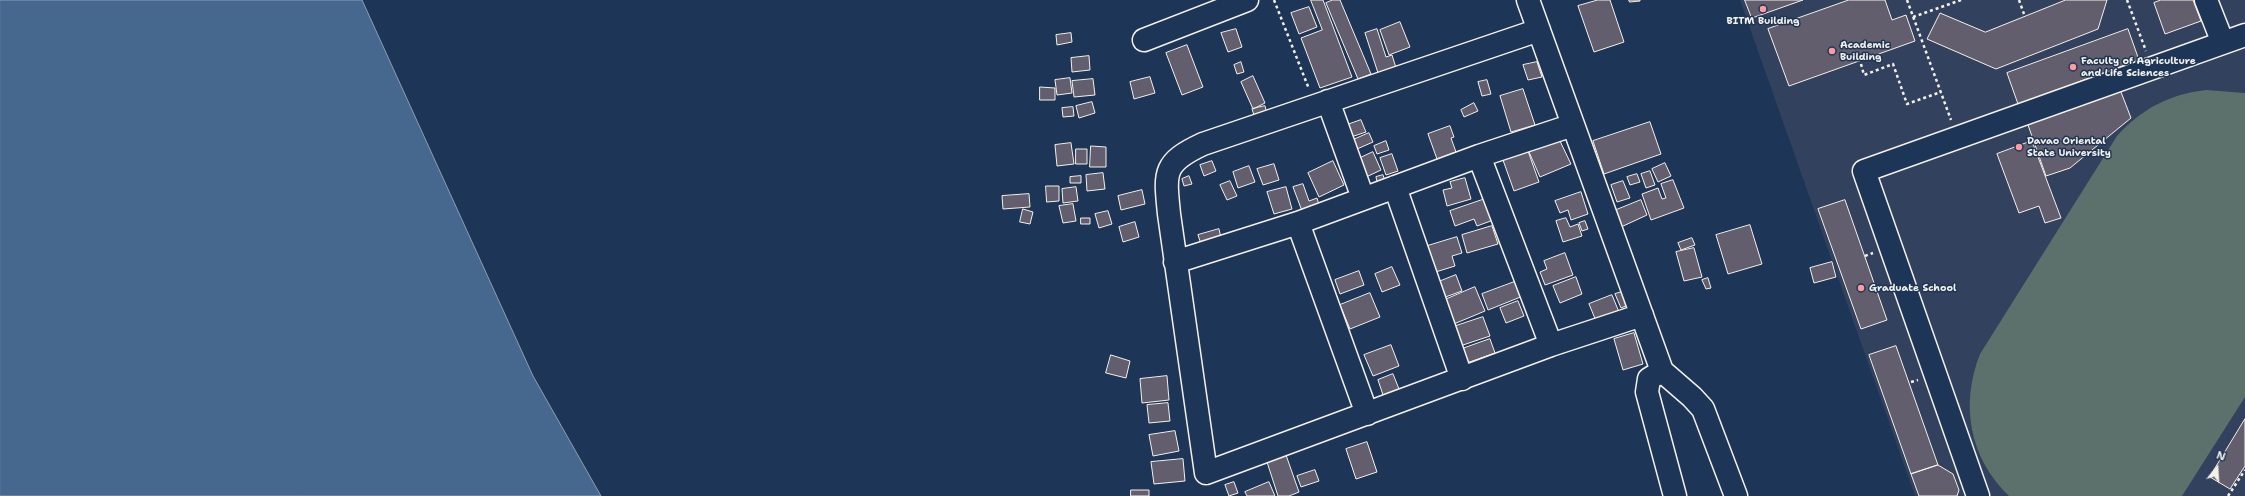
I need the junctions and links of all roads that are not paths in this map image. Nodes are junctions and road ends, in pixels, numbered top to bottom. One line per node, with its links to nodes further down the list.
1 (1247, 0): 6 (street)
2 (1528, 0): 4 (street)
3 (2206, 0): 7 (street)
4 (1539, 30): 8 (street); 9 (street)
5 (2245, 35): 7 (street)
6 (1144, 40)
7 (2222, 43): 22 (street)
8 (1322, 103): 12 (street); 14 (street)
9 (1574, 125): 10 (street); 15 (street)
10 (1479, 156): 11 (street); 16 (street)
11 (1395, 187): 12 (street); 18 (street)
12 (1363, 198): 13 (street)
13 (1298, 223): 14 (street); 19 (street)
14 (1175, 262): 19 (street)
15 (1642, 315): 16 (street); 17 (street)
16 (1551, 345): 18 (street)
17 (1662, 372): 20 (street); 21 (street)
18 (1462, 378): 19 (street)
19 (1367, 414)
20 (1675, 496)
21 (1736, 496)
22 (1978, 496)

